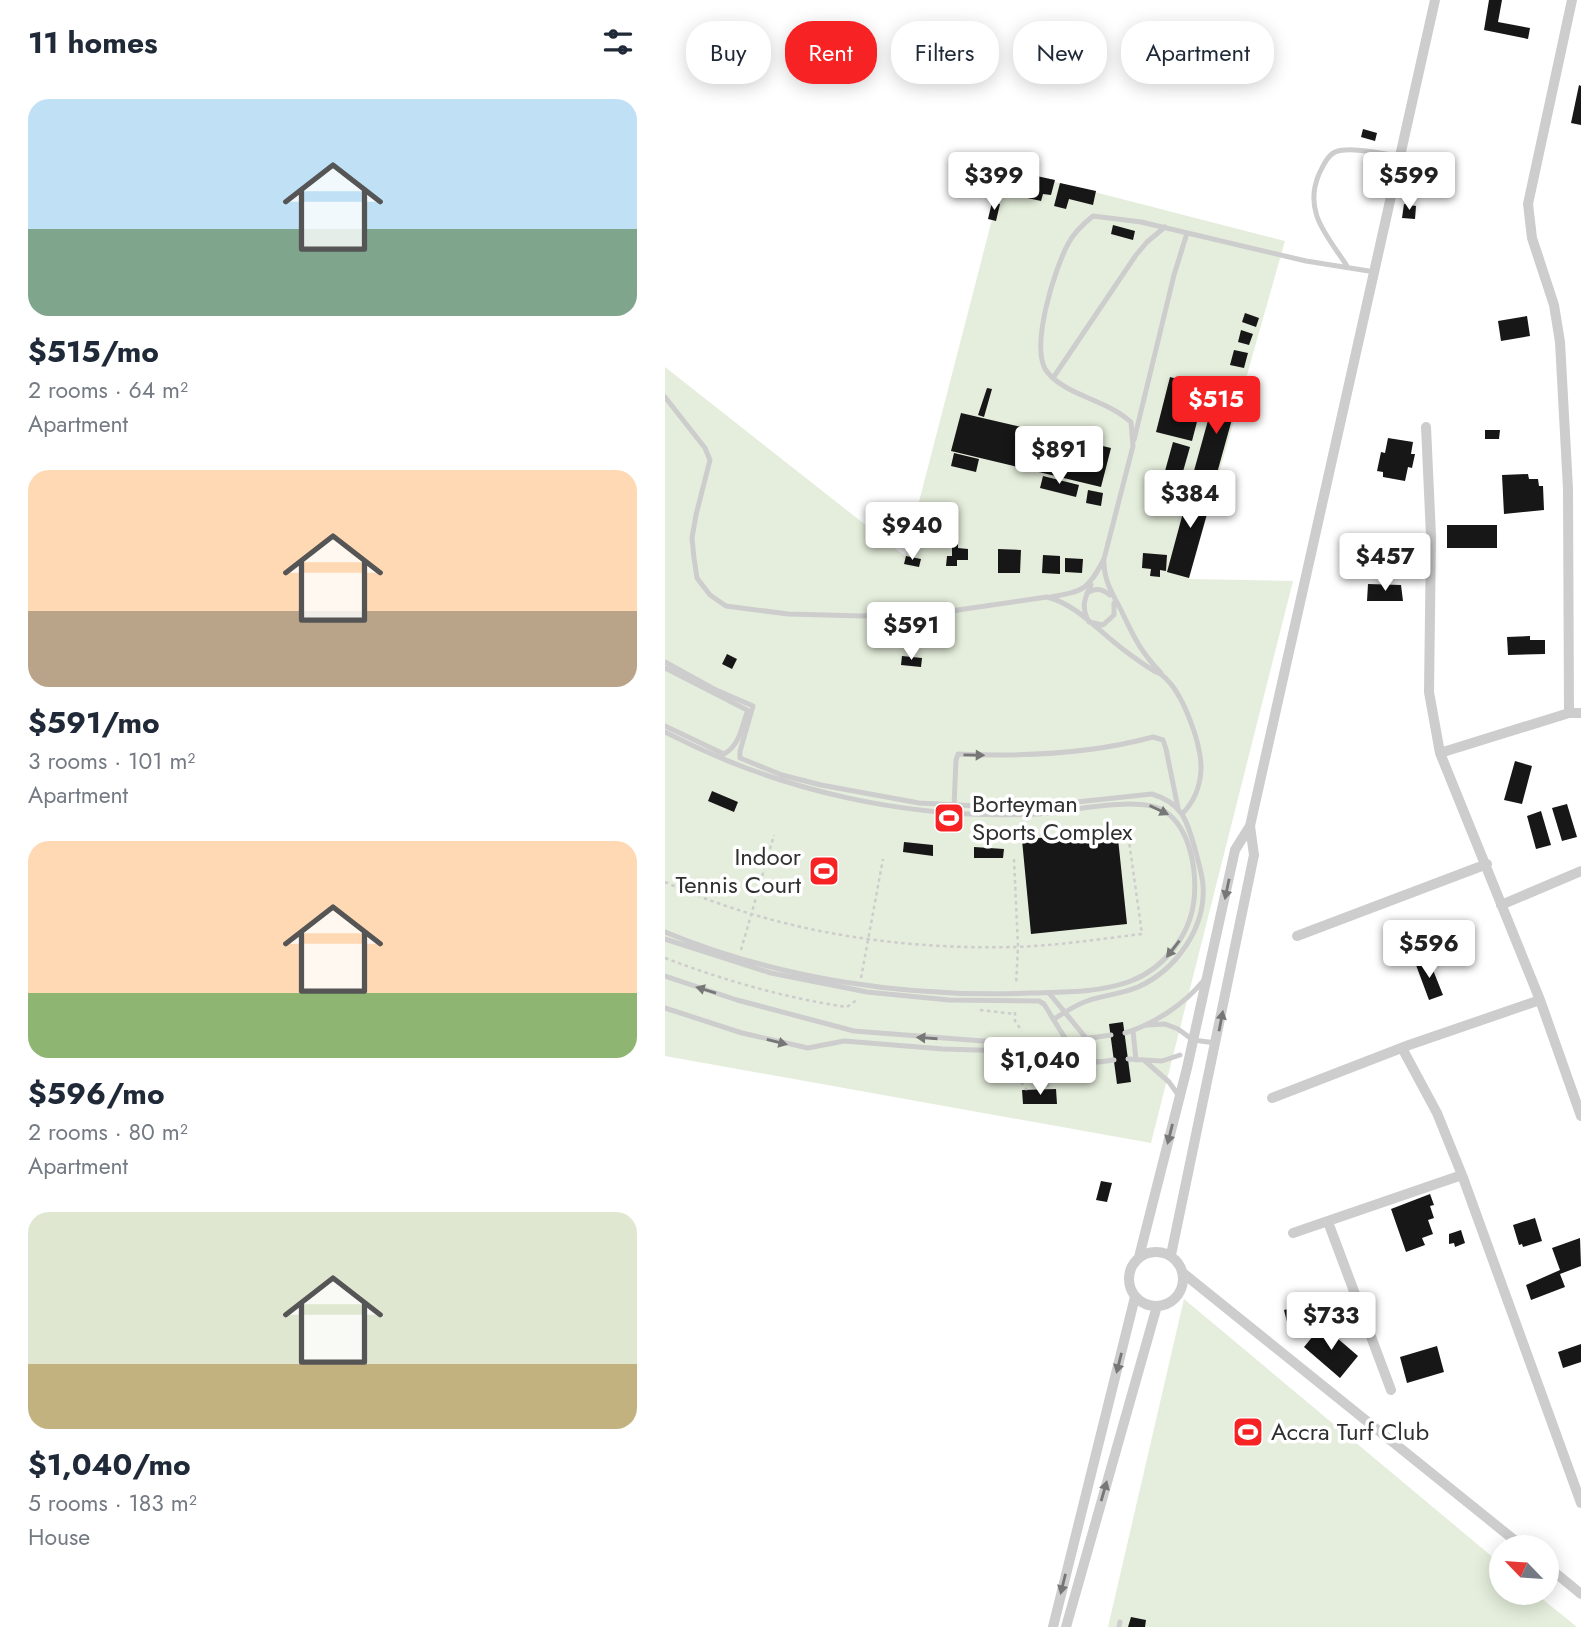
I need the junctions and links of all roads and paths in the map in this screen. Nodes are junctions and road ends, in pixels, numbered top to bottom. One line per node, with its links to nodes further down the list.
1 (1435, 0): 3 (street)
2 (1572, 0): 22 (street)
3 (1400, 156): 6 (lane); 7 (street)
4 (1165, 227): 5 (lane); 8 (lane); 8 (lane)
5 (1187, 233): 6 (lane); 11 (lane)
6 (1347, 266): 7 (lane)
7 (1375, 272): 28 (street)
8 (1053, 378): 11 (lane)
9 (665, 397): 17 (lane)
10 (1426, 427): 25 (street)
11 (1133, 446): 12 (lane)
12 (1104, 559): 13 (lane); 14 (lane)
13 (1104, 573): 16 (lane); 21 (lane)
14 (1095, 576): 15 (lane); 17 (lane)
15 (1087, 593): 16 (lane); 18 (lane)
16 (1110, 595): 18 (lane)
17 (1047, 597): 18 (lane)
18 (1090, 622): 21 (lane)
19 (665, 662): 26 (lane)
20 (665, 668): 23 (lane)
21 (1163, 676): 27 (lane)
22 (1575, 713): 25 (street)
23 (665, 726)
24 (665, 732): 48 (lane, one-way to 48)
25 (1440, 753): 33 (street)
26 (954, 806): 27 (lane); 27 (lane, one-way to 27)
27 (1180, 811): 52 (lane)
28 (1250, 826): 44 (street, one-way to 44); 64 (street, one-way to 28)
29 (774, 835): 37 (path)
30 (1129, 841): 42 (path)
31 (883, 859): 41 (path)
32 (1014, 859): 42 (path)
33 (1487, 864): 36 (street); 39 (street)
34 (1581, 871): 36 (street)
35 (665, 882): 37 (path)
36 (1501, 905): 50 (street)
37 (752, 914): 41 (path); 43 (path)
38 (665, 932): 43 (lane)
39 (1297, 936)
40 (665, 939): 43 (lane)
41 (868, 940): 42 (path); 47 (path)
42 (1018, 947): 49 (path)
43 (738, 960): 46 (path); 47 (lane); 49 (lane)
44 (1208, 975): 55 (lane); 60 (street)
45 (665, 976): 54 (lane, one-way to 45)
46 (730, 980)
47 (860, 984): 49 (lane)
48 (1049, 993): 49 (lane); 52 (lane)
49 (1015, 998): 53 (lane); 61 (path)
50 (1540, 1000): 65 (street); 75 (street)
51 (665, 1008): 63 (lane, one-way to 63)
52 (1065, 1013): 53 (lane); 59 (lane)
53 (1054, 1019): 62 (lane)
54 (838, 1026): 61 (lane, one-way to 54); 63 (lane)
55 (1144, 1026): 56 (lane); 60 (lane)
56 (1133, 1031): 57 (lane); 69 (lane)
57 (1125, 1033)
58 (1111, 1035): 59 (lane)
59 (1086, 1038): 62 (lane)
60 (1193, 1040): 64 (lane); 73 (street)
61 (1024, 1041): 62 (lane)
62 (1069, 1041): 63 (lane); 68 (lane)
63 (834, 1042)
64 (1216, 1043): 79 (street)
65 (1402, 1048): 74 (street); 76 (street)
66 (1180, 1055): 70 (lane)
67 (1128, 1059): 69 (lane)
68 (1114, 1060)
69 (1136, 1060): 70 (lane)
70 (1145, 1061): 73 (lane)
71 (1048, 1088): 72 (path)
72 (1027, 1090)
73 (1179, 1097): 80 (street, one-way to 80)
74 (1272, 1098)
75 (1581, 1116)
76 (1462, 1175): 77 (street); 85 (street)
77 (1328, 1222): 78 (street); 84 (street)
78 (1293, 1233)
79 (1171, 1255): 80 (street); 81 (street)
80 (1139, 1257): 82 (street)
81 (1183, 1273): 83 (street); 86 (street)
82 (1135, 1297): 83 (street); 89 (street, one-way to 89)
83 (1157, 1306): 90 (street, one-way to 83)
84 (1391, 1390)
85 (1581, 1503)
86 (1508, 1535)
87 (1559, 1576): 88 (street)
88 (1581, 1594)
89 (1053, 1627)
90 (1066, 1627)

